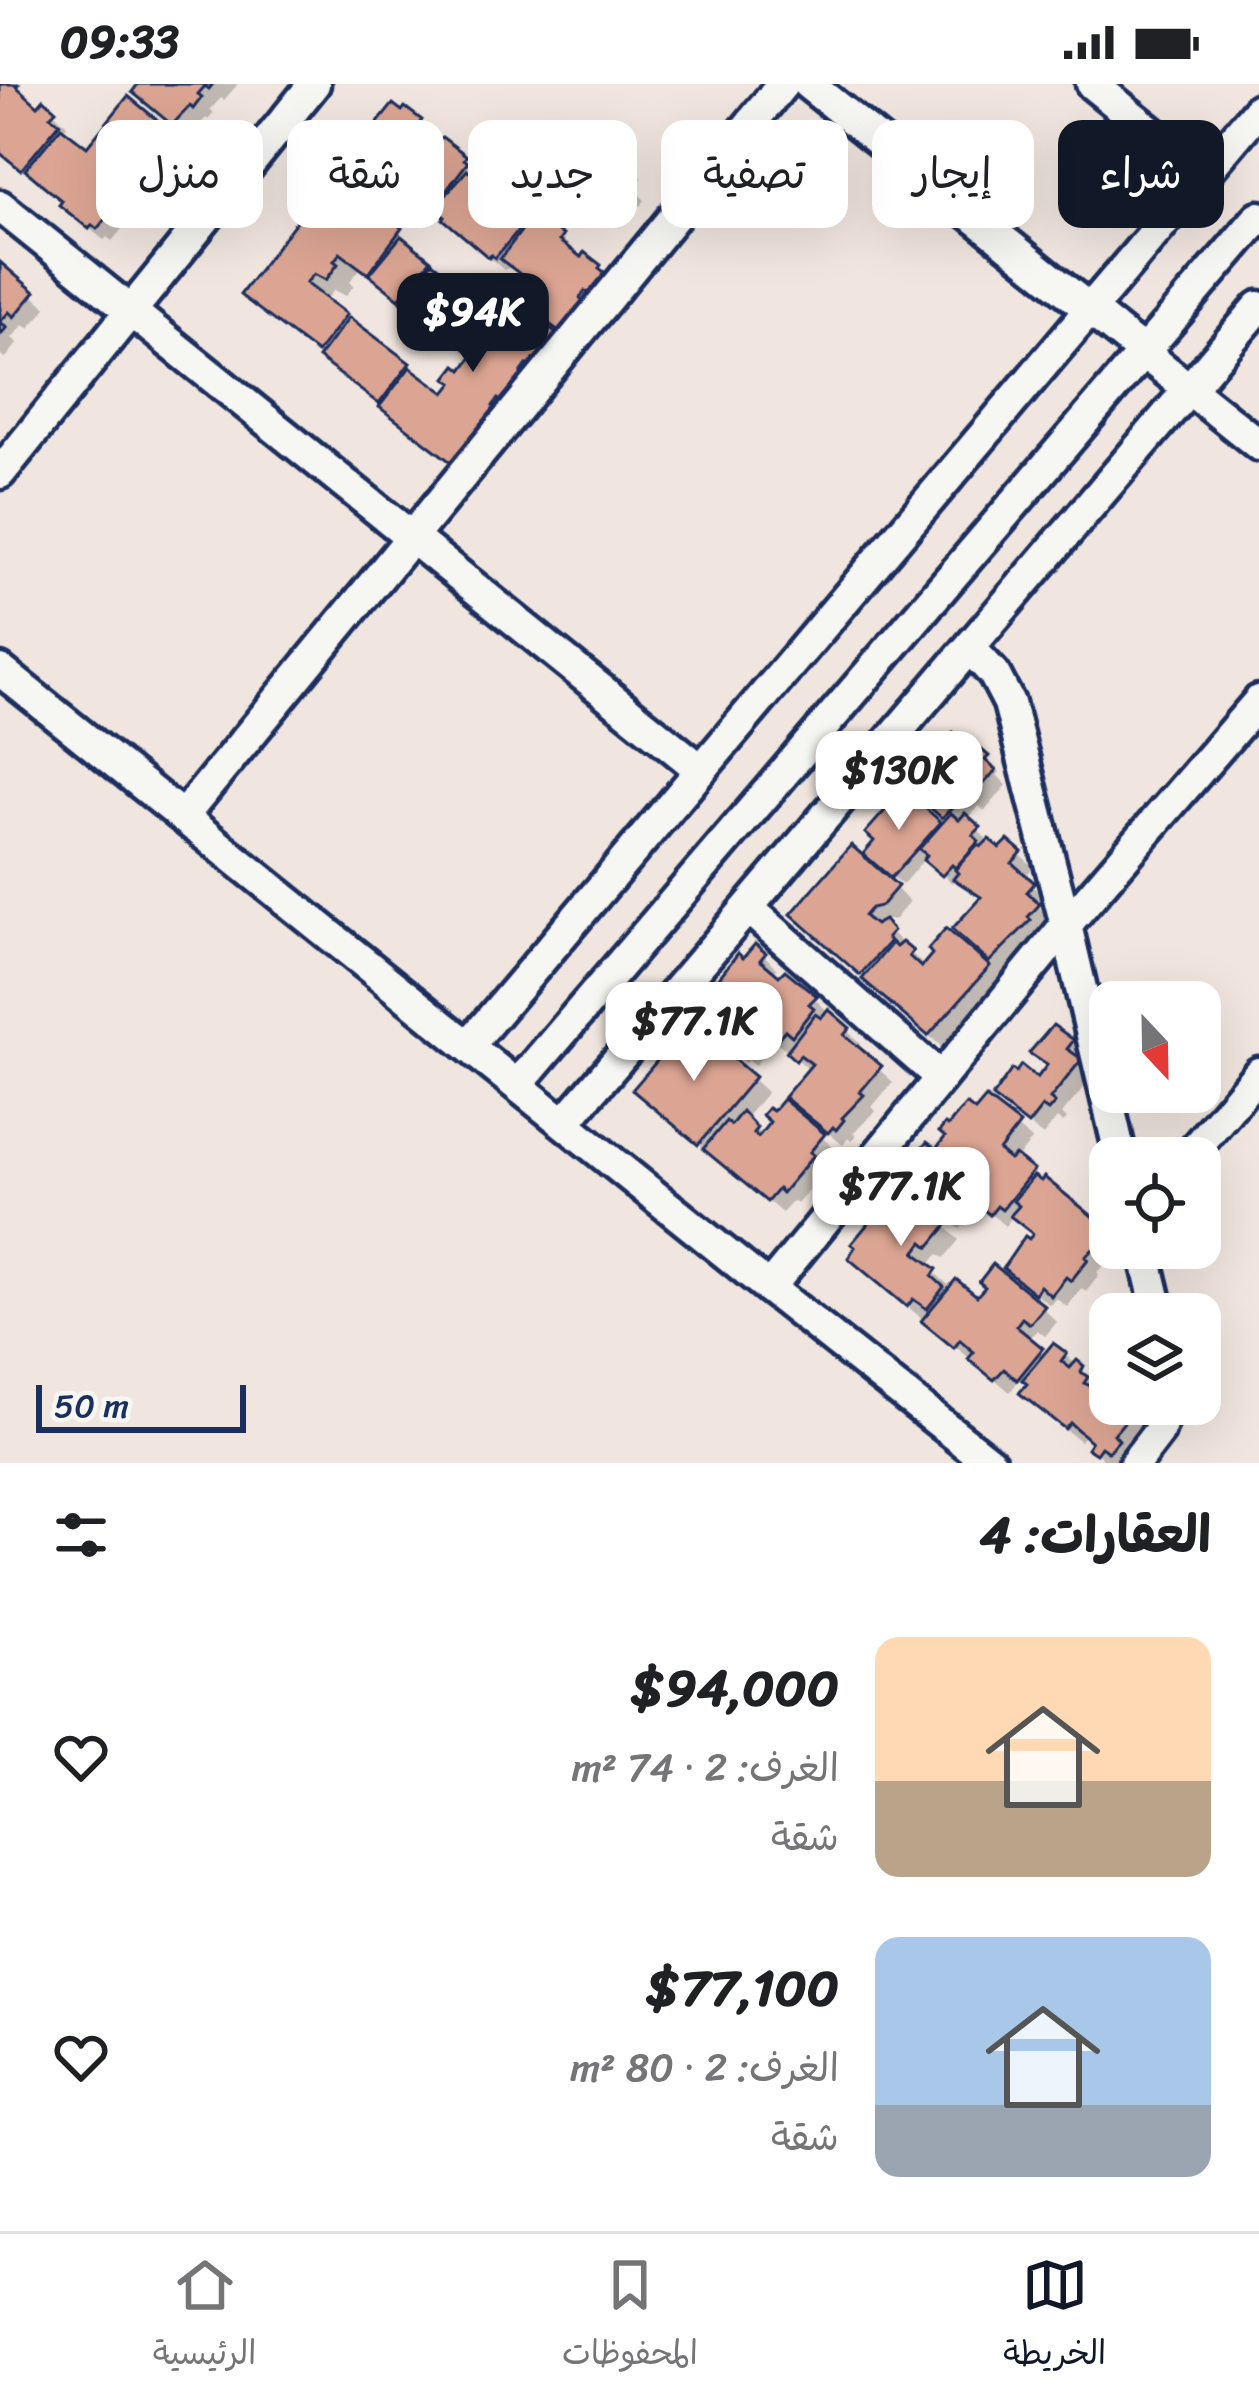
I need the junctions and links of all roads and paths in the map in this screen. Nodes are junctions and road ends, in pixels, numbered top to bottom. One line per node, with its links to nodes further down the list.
1 (314, 84): 13 (street)
2 (783, 84): 18 (street)
3 (808, 84): 12 (street)
4 (1092, 84): 6 (street)
5 (1259, 109): 7 (street)
6 (1137, 120)
7 (1224, 150)
8 (0, 206): 13 (street)
9 (1259, 217): 14 (street)
10 (1158, 228): 12 (street)
11 (1259, 307): 15 (street)
12 (1089, 310): 14 (street); 22 (street)
13 (131, 311): 17 (street); 18 (street)
14 (1142, 353): 15 (street); 29 (street)
15 (1189, 391): 16 (street); 19 (street)
16 (1259, 445)
17 (0, 473)
18 (412, 538): 22 (street); 23 (street)
19 (970, 649): 24 (street); 25 (street)
20 (0, 670): 23 (street)
21 (1259, 701): 25 (street)
22 (701, 770): 26 (street)
23 (184, 817): 26 (street)
24 (748, 908): 28 (street); 30 (street)
25 (1066, 925): 28 (street); 31 (street)
26 (469, 1045): 29 (street)
27 (1259, 1073): 32 (street)
28 (940, 1077): 33 (street)
29 (518, 1084): 30 (street)
30 (565, 1122): 33 (street)
31 (1116, 1137)
32 (1204, 1137)
33 (769, 1288): 35 (street)
34 (1161, 1425): 36 (street)
35 (991, 1463)
36 (1135, 1463)

